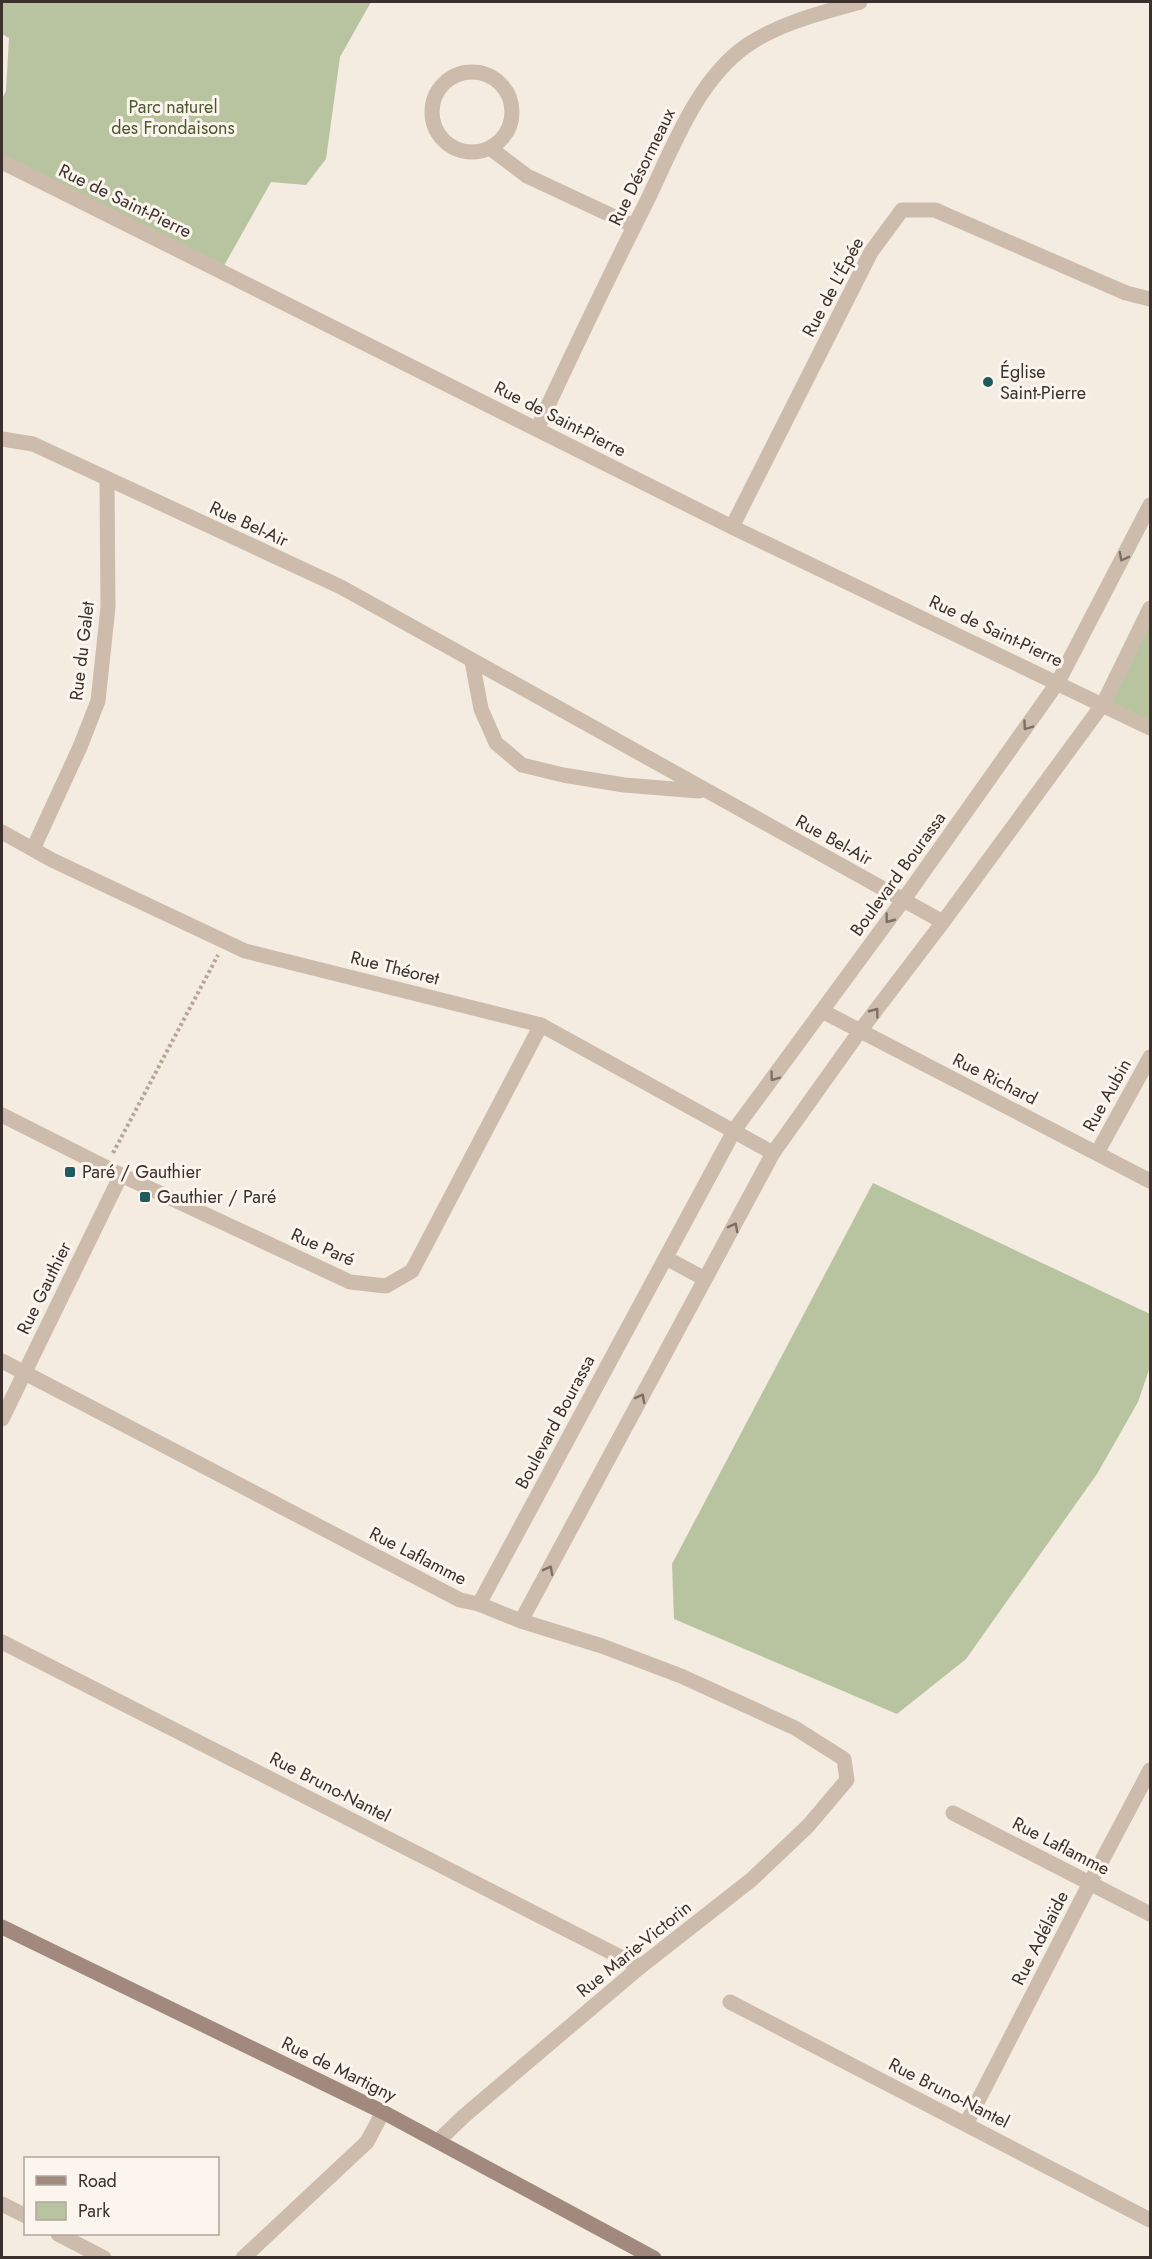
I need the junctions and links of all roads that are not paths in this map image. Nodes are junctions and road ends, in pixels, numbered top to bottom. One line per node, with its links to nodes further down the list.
1 (860, 2): 4 (street, Rue Désormeaux)
2 (490, 148): 2 (street); 4 (street)
3 (2, 162): 6 (street, Rue de Saint-Pierre)
4 (634, 226): 6 (street, Rue Désormeaux)
5 (1150, 300): 10 (street, Rue de L'Épée)
6 (537, 429): 10 (street, Rue de Saint-Pierre)
7 (2, 439): 8 (street, Rue Bel-Air)
8 (107, 480): 12 (street, Rue Bel-Air); 18 (street, Rue du Galet)
9 (1150, 505): 13 (street, Boulevard Bourassa, one-way to 13)
10 (732, 527): 13 (street, Rue de Saint-Pierre)
11 (1150, 608): 14 (street)
12 (472, 661): 16 (street, Rue Bel-Air); 16 (street, Rue Bel-Air)
13 (1058, 682): 14 (street, Rue de Saint-Pierre); 19 (street, Boulevard Bourassa, one-way to 19)
14 (1103, 704): 15 (street); 20 (street)
15 (1150, 728)
16 (705, 792): 19 (street, Rue Bel-Air)
17 (2, 832): 18 (street, Rue Théoret)
18 (33, 849): 22 (street, Rue Théoret)
19 (903, 900): 20 (street, Rue Bel-Air); 21 (street, Boulevard Bourassa, one-way to 21)
20 (943, 922): 23 (street, one-way to 20)
21 (822, 1011): 23 (street, Rue Richard); 26 (street, Boulevard Bourassa, one-way to 26)
22 (541, 1025): 26 (street, Rue Théoret); 29 (street, Rue Paré)
23 (860, 1031): 27 (street); 28 (street, Rue Richard)
24 (1150, 1057): 28 (street, Rue Aubin)
25 (2, 1114): 29 (street, Rue Paré)
26 (734, 1132): 27 (street, Rue Théoret); 31 (street, Boulevard Bourassa)
27 (773, 1153): 32 (street, one-way to 27)
28 (1097, 1153): 30 (street, Rue Richard)
29 (121, 1175): 34 (street, Rue Gauthier)
30 (1150, 1181)
31 (666, 1258): 32 (street); 36 (street, Boulevard Bourassa)
32 (705, 1279): 37 (street, one-way to 32)
33 (2, 1361): 34 (street, Rue Laflamme)
34 (24, 1372): 35 (street, Rue Gauthier); 36 (street, Rue Laflamme)
35 (2, 1419)
36 (479, 1604): 37 (street, Rue Laflamme)
37 (521, 1622): 40 (street, Rue Laflamme)
38 (2, 1642): 45 (street, Rue Bruno-Nantel)
39 (1150, 1770): 42 (street, Rue Adélaïde)
40 (847, 1780): 45 (street, Rue Marie-Victorin)
41 (953, 1813): 42 (street, Rue Laflamme)
42 (1090, 1883): 43 (street, Rue Laflamme); 48 (street, Rue Adélaïde)
43 (1150, 1914)
44 (2, 1927): 47 (main road, Rue de Martigny)
45 (640, 1967): 49 (street, Rue Marie-Victorin)
46 (730, 2002): 48 (street, Rue Bruno-Nantel)
47 (383, 2112): 49 (main road, Rue de Martigny); 55 (street)
48 (966, 2124): 52 (street, Rue Bruno-Nantel)
49 (438, 2141): 56 (main road, Rue de Martigny)
50 (2, 2204): 51 (street)
51 (24, 2215)
52 (1150, 2220)
53 (60, 2235): 54 (street)
54 (104, 2258)
55 (243, 2258)
56 (654, 2258)

